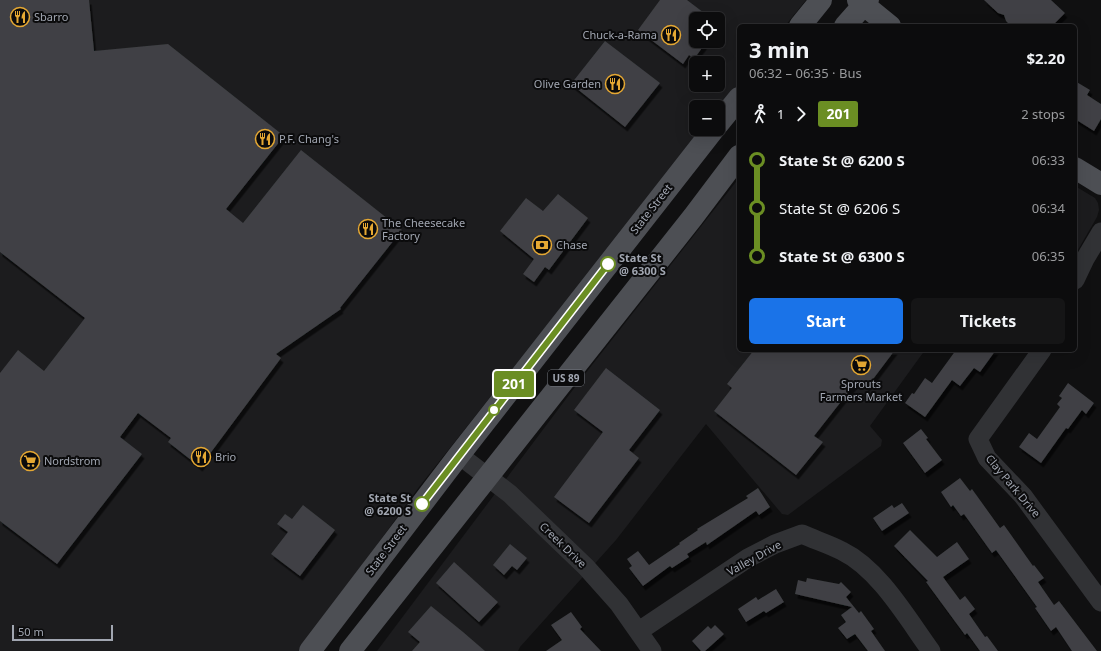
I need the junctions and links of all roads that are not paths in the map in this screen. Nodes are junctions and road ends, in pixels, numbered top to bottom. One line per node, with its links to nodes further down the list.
1 (821, 0): 3 (main road)
2 (863, 2): 4 (main road); 5 (main road)
3 (802, 24)
4 (846, 24)
5 (888, 24)
6 (737, 100): 7 (main road)
7 (725, 115)
8 (709, 136): 15 (main road, State Street)
9 (737, 159): 16 (main road, US 89)
10 (1077, 169): 11 (main road)
11 (1101, 184)
12 (1101, 232): 13 (street)
13 (1077, 276)
14 (1041, 352): 17 (street, Clay Park Drive)
15 (459, 455): 16 (street, Creek Drive); 19 (main road, State Street)
16 (488, 476): 18 (street, Creek Drive); 20 (main road, US 89)
17 (1101, 602)
18 (638, 631): 21 (street, Creek Drive); 22 (street, Valley Drive)
19 (310, 651)
20 (350, 651)
21 (652, 651)
22 (931, 651)

